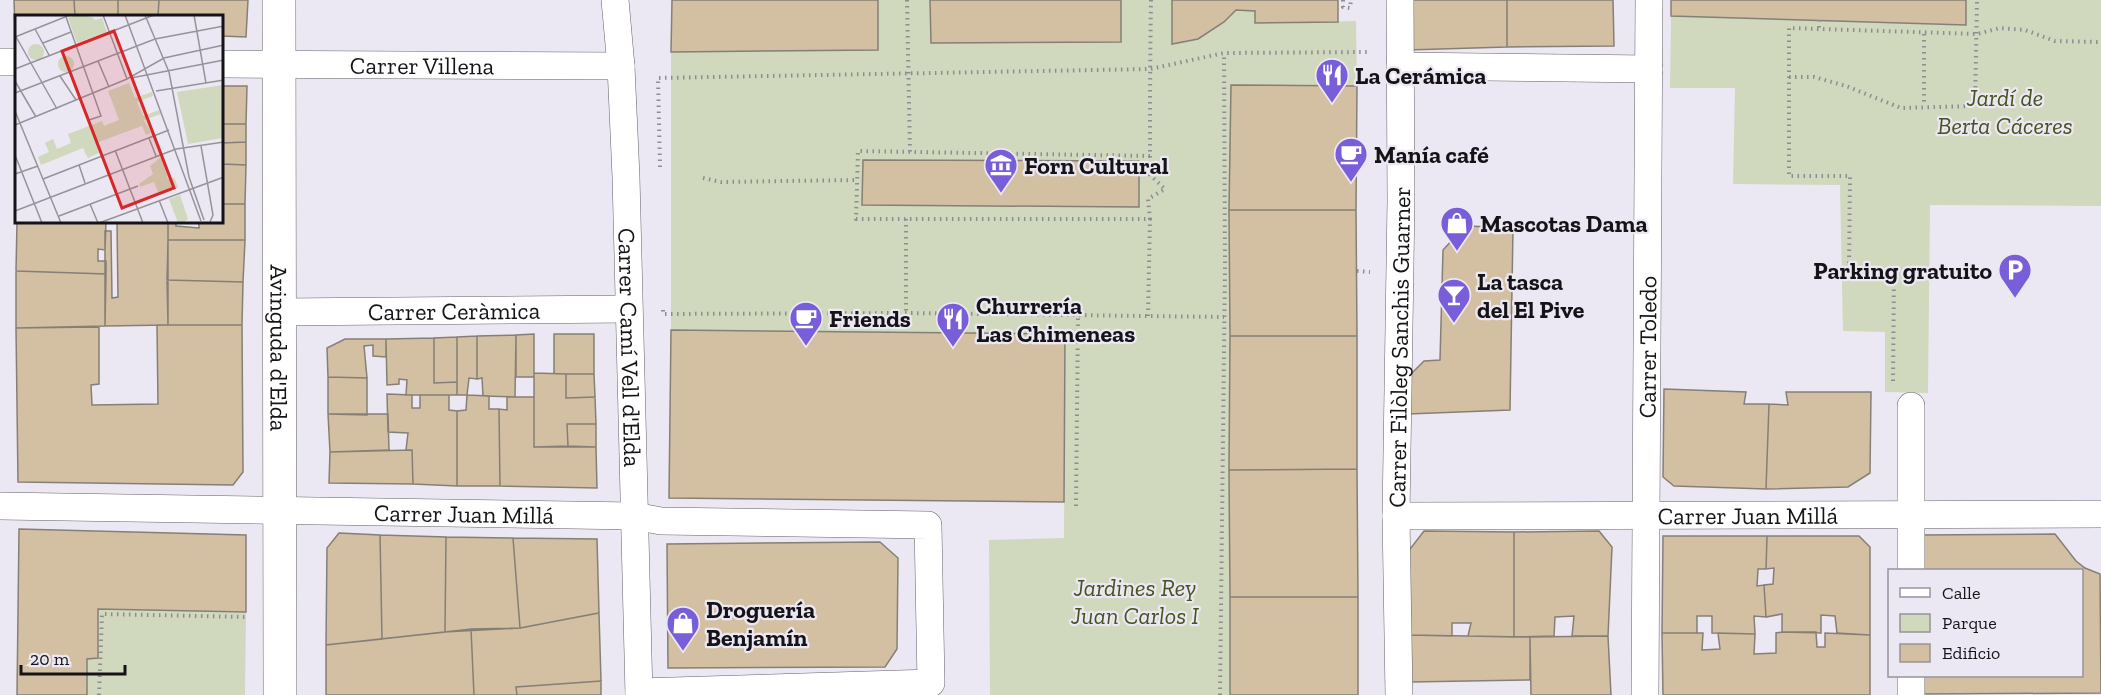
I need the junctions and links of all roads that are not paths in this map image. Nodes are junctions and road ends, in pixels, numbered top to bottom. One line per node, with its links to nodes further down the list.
1 (279, 0): 8 (street, Avinguda d'Elda)
2 (615, 0): 6 (street, Carrer Camí Vell d'Elda)
3 (625, 0): 6 (street)
4 (1400, 0): 10 (street, Carrer Filòleg Sanchis Guarner)
5 (1649, 0): 11 (street, Carrer Toledo)
6 (619, 26): 9 (street, Carrer Camí Vell d'Elda)
7 (224, 64): 8 (street, Carrer Villena)
8 (279, 64): 9 (street, Carrer Villena); 13 (street, Avinguda d'Elda)
9 (621, 66): 12 (street, Carrer Camí Vell d'Elda)
10 (1400, 66): 11 (street); 20 (street, Carrer Filòleg Sanchis Guarner)
11 (1649, 69): 21 (street, Carrer Toledo)
12 (628, 309): 13 (street, Carrer Ceràmica); 19 (street, Carrer Camí Vell d'Elda)
13 (280, 312): 16 (street, Avinguda d'Elda)
14 (1911, 406): 17 (street)
15 (0, 506): 16 (street, Carrer Juan Millá)
16 (281, 511): 19 (street, Carrer Juan Millá); 25 (street, Avinguda d'Elda)
17 (1911, 514): 18 (street, Carrer Juan Millá); 21 (street, Carrer Juan Millá); 22 (street)
18 (2101, 514)
19 (634, 516): 24 (street, Carrer Camí Vell d'Elda); 24 (street, Carrer Juan Millá)
20 (1396, 516): 21 (street, Carrer Juan Millá); 26 (street, Carrer Filòleg Sanchis Guarner)
21 (1647, 516): 27 (street, Carrer Toledo)
22 (1911, 569)
23 (1911, 677): 28 (street)
24 (639, 694)
25 (280, 695)
26 (1399, 695)
27 (1645, 695)
28 (1911, 695)

